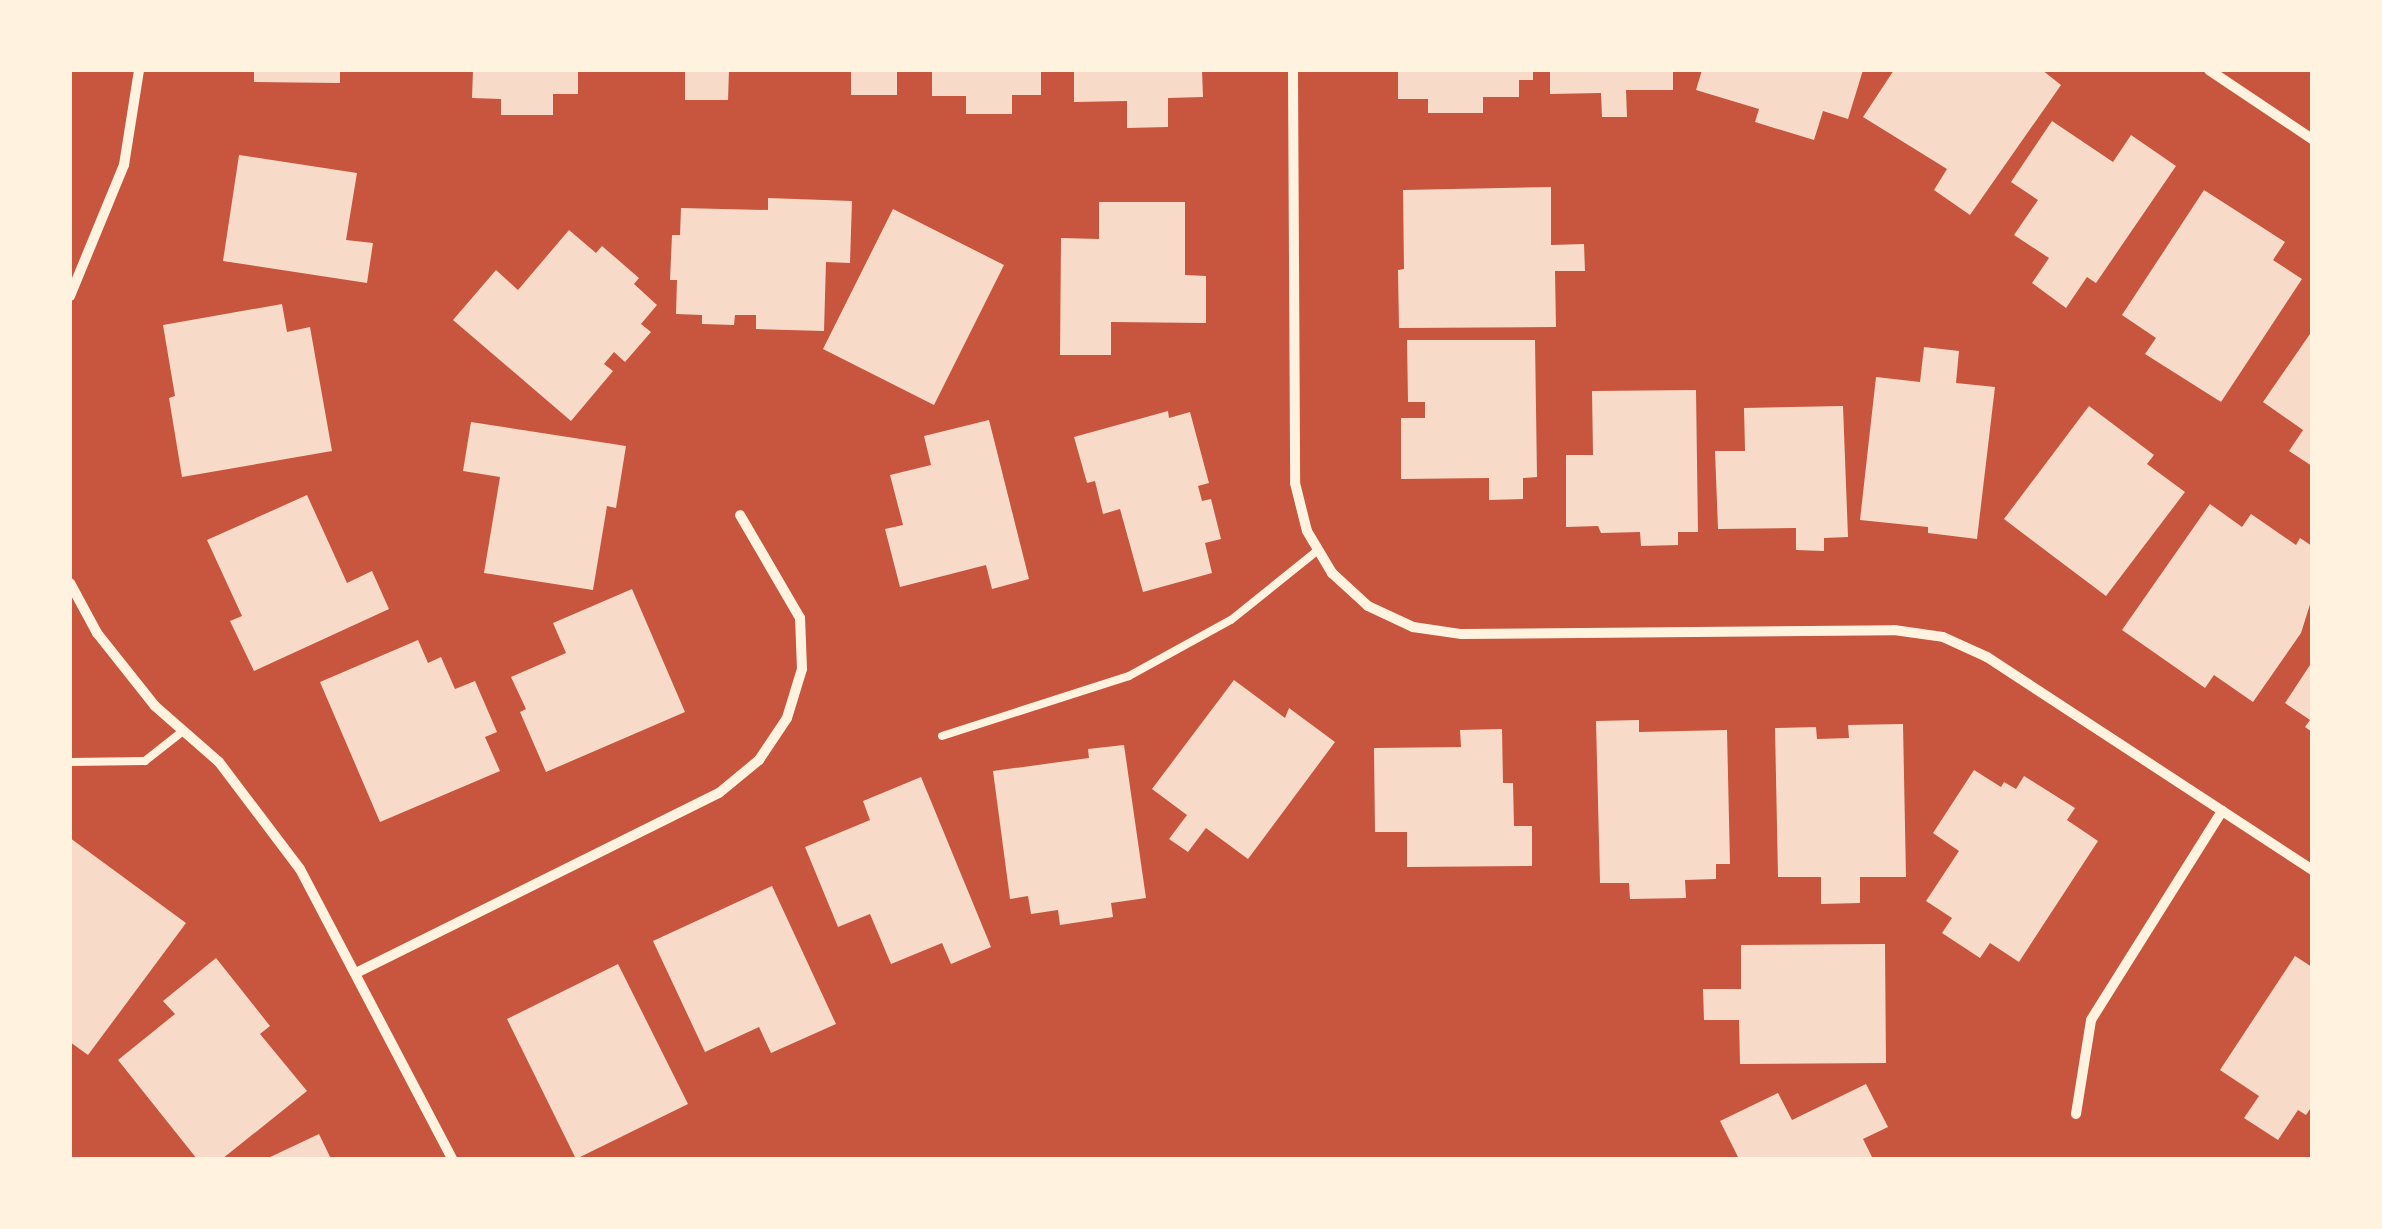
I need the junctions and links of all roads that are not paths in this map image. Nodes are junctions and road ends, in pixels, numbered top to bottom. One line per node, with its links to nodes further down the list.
1 (139, 70): 5 (street)
2 (1293, 70): 7 (street)
3 (2209, 70): 4 (street)
4 (2312, 139)
5 (70, 296)
6 (740, 515): 14 (street)
7 (1318, 550): 10 (lane); 12 (street)
8 (70, 583): 9 (street)
9 (183, 731): 11 (lane); 14 (street)
10 (942, 736)
11 (70, 762)
12 (2222, 811): 13 (street); 15 (street)
13 (2312, 870)
14 (356, 973): 16 (street)
15 (2076, 1114)
16 (452, 1159)

